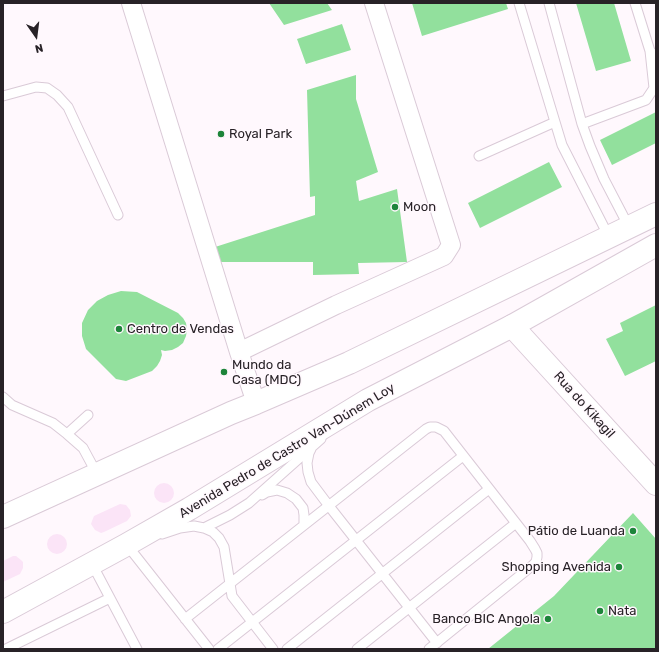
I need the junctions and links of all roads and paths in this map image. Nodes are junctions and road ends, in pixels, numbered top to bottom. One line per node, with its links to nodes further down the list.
1 (131, 3): 17 (street)
2 (374, 3): 17 (street)
3 (519, 3): 8 (lane)
4 (549, 3): 9 (lane)
5 (635, 3): 6 (lane)
6 (653, 54): 9 (lane)
7 (3, 96): 12 (lane)
8 (556, 122): 10 (lane); 14 (lane)
9 (582, 124): 13 (lane)
10 (479, 156)
11 (656, 214): 13 (main road)
12 (118, 215)
13 (629, 227): 14 (main road)
14 (609, 237): 20 (main road)
15 (656, 245): 16 (main road, Avenida Pedro de Castro Van-Dúnem Loy)
16 (512, 326): 19 (main road, Avenida Pedro de Castro Van-Dúnem Loy); 26 (main road, Rua do Kikagil)
17 (239, 352): 20 (street)
18 (3, 397): 22 (lane)
19 (368, 400): 23 (lane); 35 (main road, Avenida Pedro de Castro Van-Dúnem Loy)
20 (256, 403): 25 (main road)
21 (88, 415): 22 (lane)
22 (67, 434): 25 (lane)
23 (313, 446): 28 (lane); 29 (lane)
24 (463, 456): 27 (lane); 29 (lane); 34 (lane)
25 (97, 474): 30 (main road)
26 (656, 484)
27 (489, 489): 31 (lane); 37 (lane)
28 (248, 503): 32 (lane); 33 (lane)
29 (328, 506): 32 (lane); 34 (lane)
30 (3, 517)
31 (516, 523): 41 (lane); 44 (lane)
32 (304, 526): 38 (lane)
33 (204, 528): 35 (lane); 38 (lane)
34 (355, 540): 37 (lane); 43 (lane)
35 (126, 545): 36 (main road, Avenida Pedro de Castro Van-Dúnem Loy); 42 (lane)
36 (92, 564): 39 (lane); 40 (main road, Avenida Pedro de Castro Van-Dúnem Loy)
37 (382, 574): 41 (lane); 50 (lane)
38 (230, 584): 42 (lane); 43 (lane)
39 (110, 598): 45 (lane); 46 (lane)
40 (7, 608)
41 (409, 608): 44 (lane); 51 (lane)
42 (185, 619): 47 (lane)
43 (252, 622): 48 (lane); 49 (lane)
44 (433, 646)
45 (6, 649)
46 (137, 649)
47 (208, 649)
48 (218, 649)
49 (273, 649)
50 (287, 649)
51 (357, 649)

